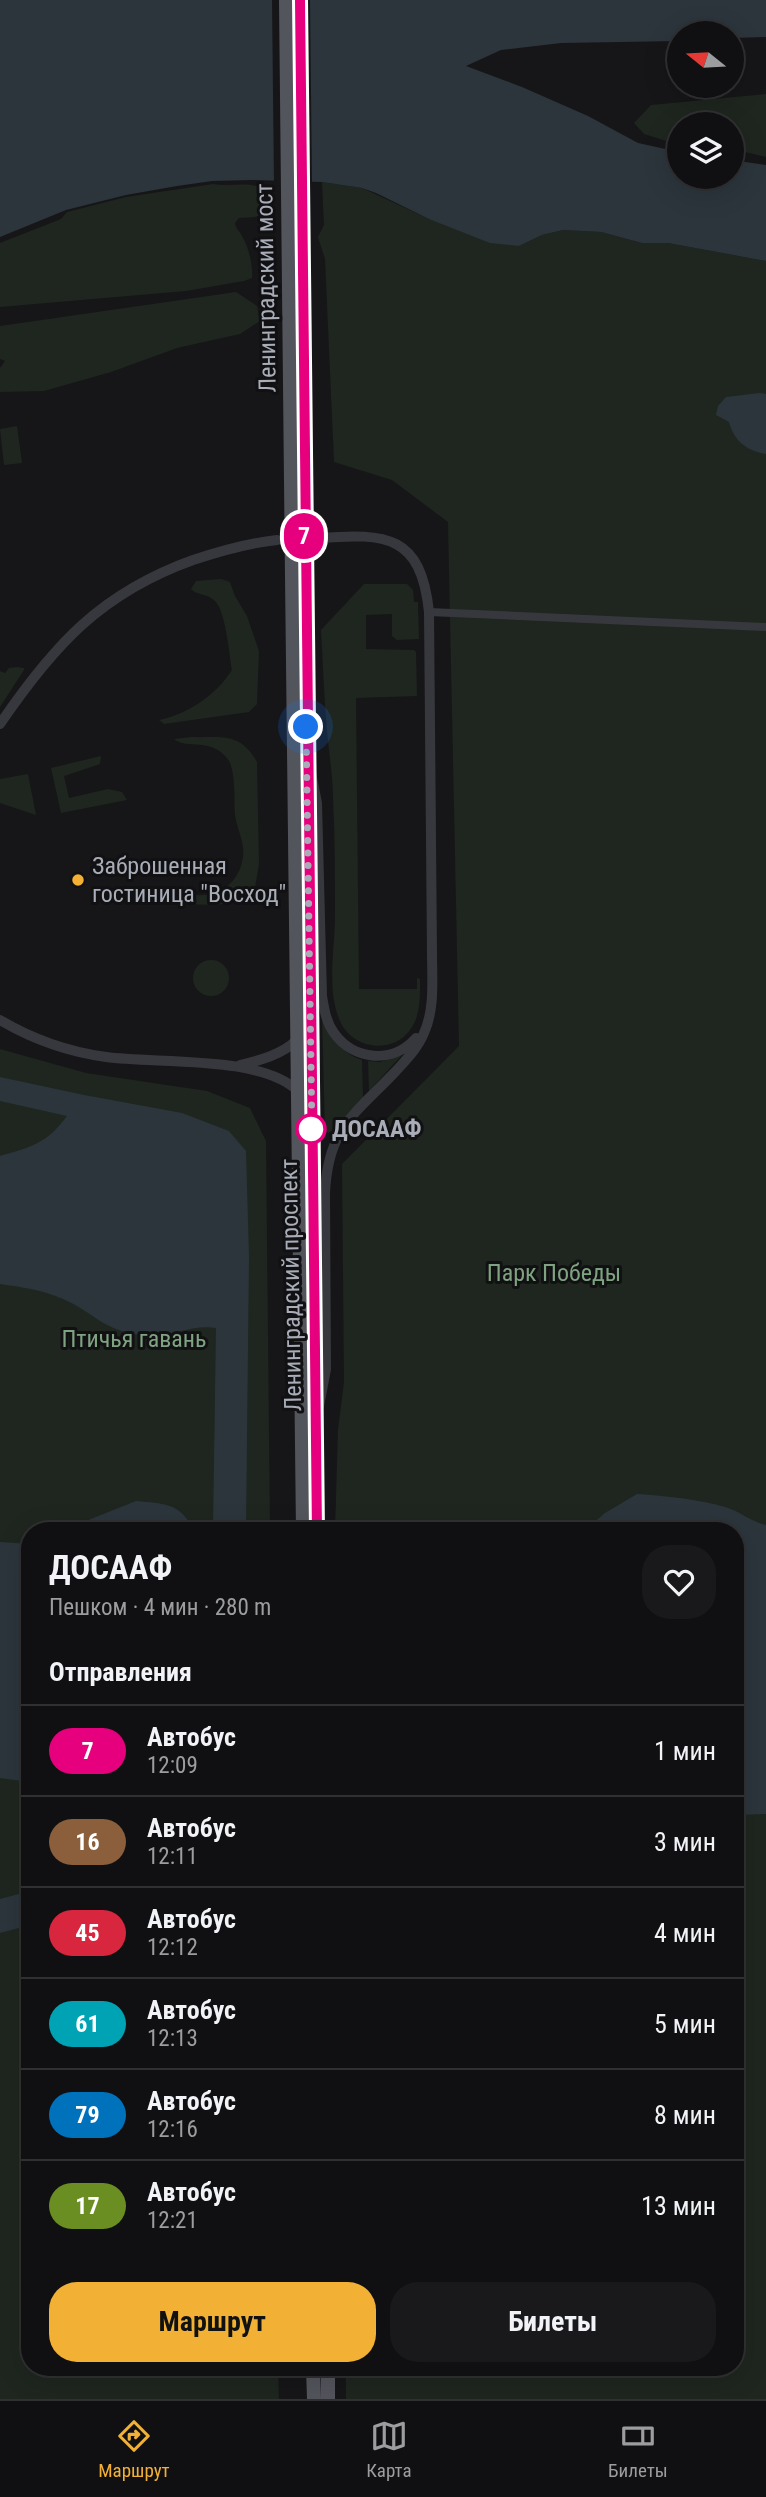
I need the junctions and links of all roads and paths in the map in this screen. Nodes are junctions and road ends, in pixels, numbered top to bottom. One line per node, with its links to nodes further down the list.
1 (286, 0): 5 (main road, Ленинградский мост, bridge)
2 (300, 0): 5 (main road, Ленинградский мост, bridge)
3 (319, 538): 6 (street)
4 (277, 540): 8 (street)
5 (298, 576): 9 (main road, Ленинградский проспект); 12 (main road, Ленинградский проспект)
6 (429, 612): 7 (street); 10 (street)
7 (766, 627)
8 (0, 724)
9 (307, 753): 10 (street); 15 (main road, Ленинградский проспект)
10 (429, 1015): 15 (street)
11 (0, 1020): 13 (street)
12 (297, 1040): 13 (street); 14 (main road, Ленинградский проспект)
13 (237, 1066): 14 (street)
14 (298, 1091): 16 (main road, Ленинградский проспект)
15 (315, 1428): 17 (main road, Ленинградский проспект)
16 (303, 1522)
17 (316, 1522)
18 (313, 2376): 20 (main road)
19 (328, 2376): 21 (main road)
20 (314, 2399)
21 (328, 2399)

